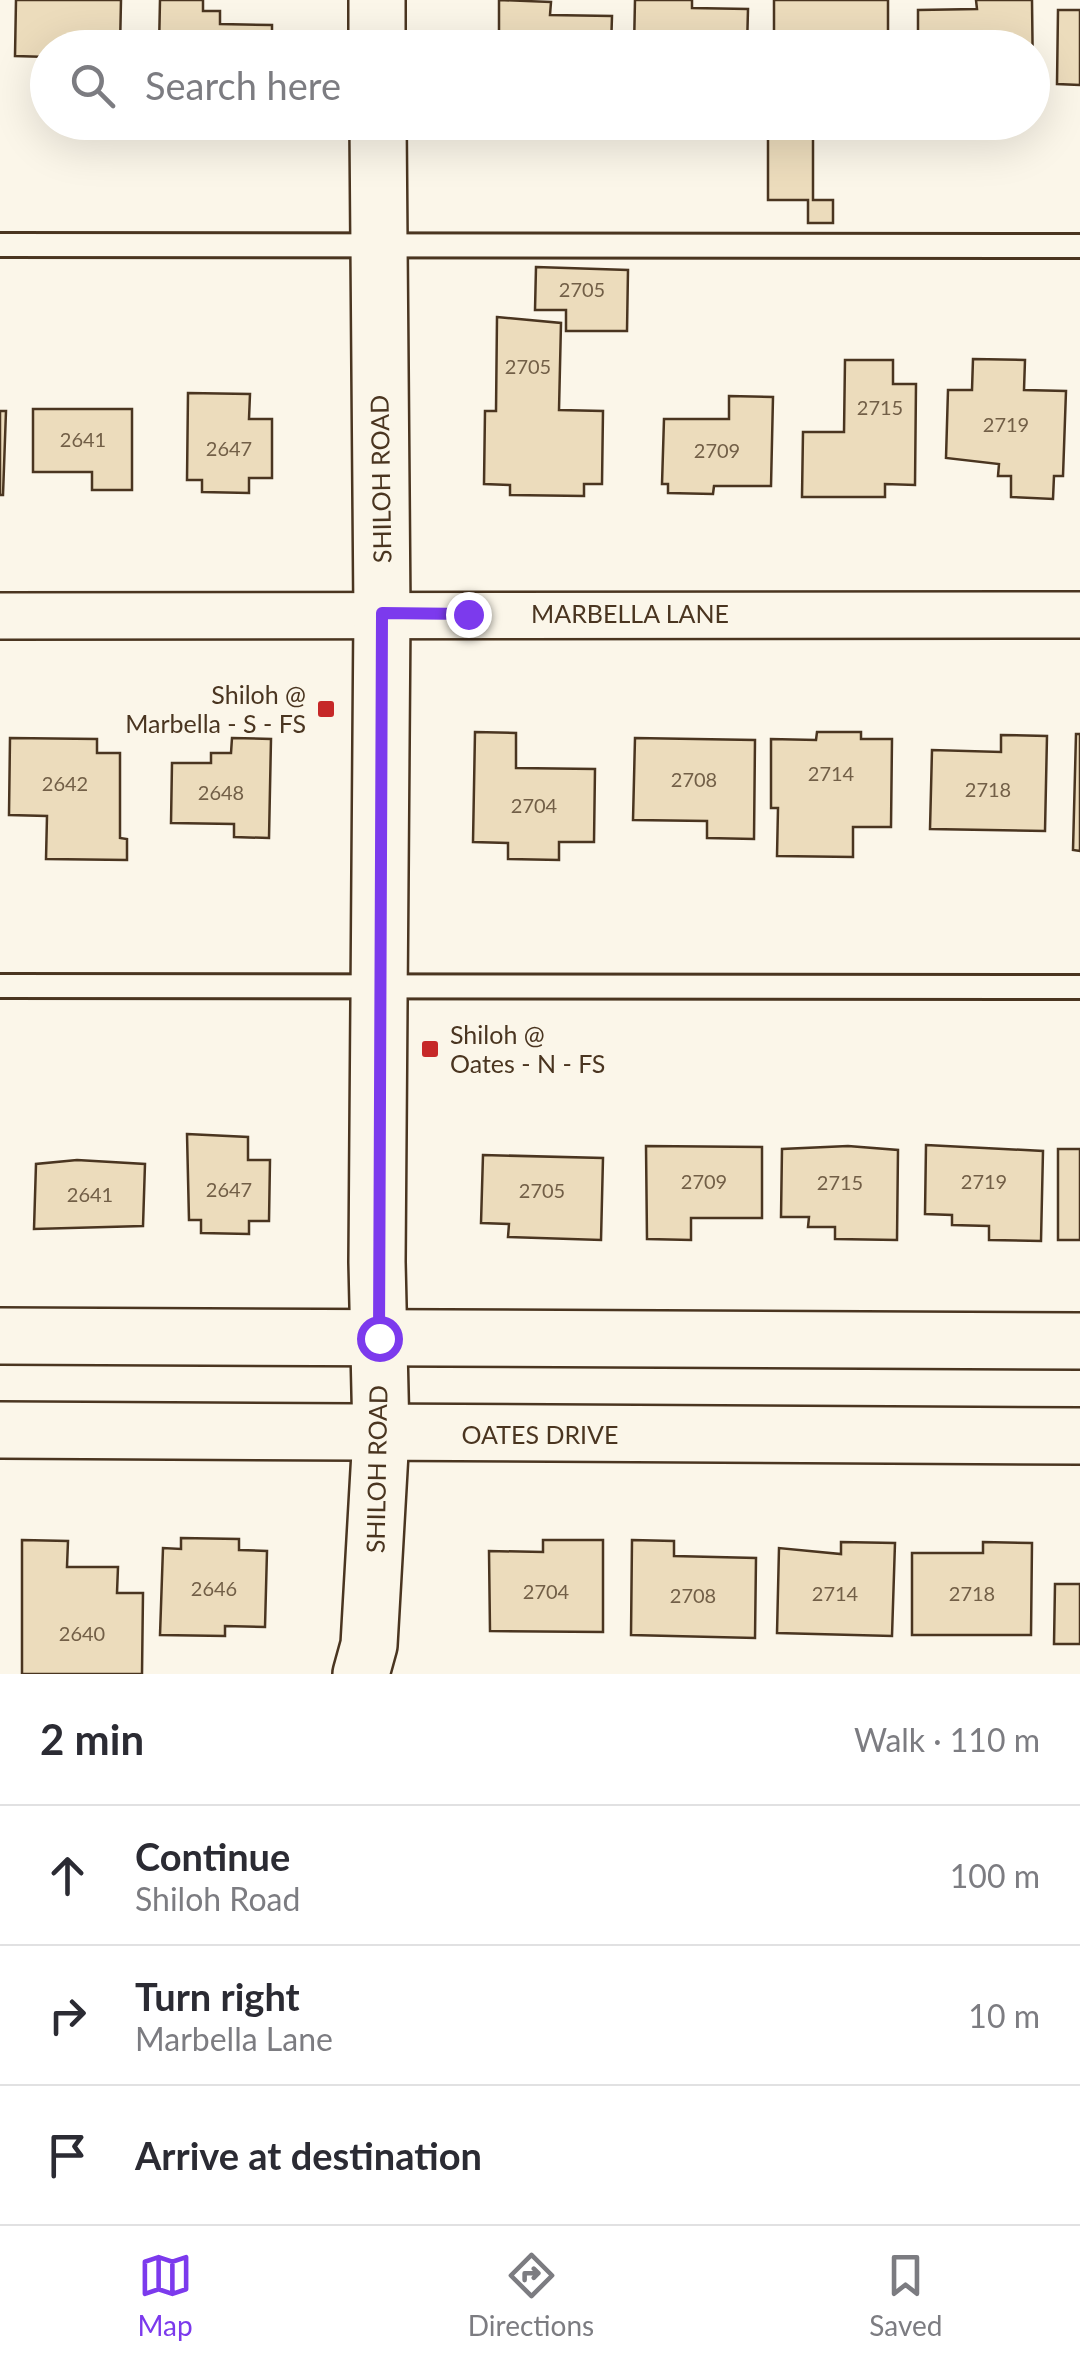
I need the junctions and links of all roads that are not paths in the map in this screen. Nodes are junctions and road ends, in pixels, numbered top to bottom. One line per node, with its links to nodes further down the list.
1 (377, 0): 2 (main road)
2 (377, 30)
3 (378, 140): 6 (main road, SHILOH ROAD)
4 (0, 245): 6 (lane)
5 (1080, 246): 6 (lane)
6 (379, 247): 7 (main road, SHILOH ROAD)
7 (382, 613): 8 (street, MARBELLA LANE); 9 (street, MARBELLA LANE); 12 (main road, SHILOH ROAD)
8 (1080, 615)
9 (0, 616)
10 (0, 986): 12 (lane)
11 (1080, 987): 12 (lane)
12 (380, 988): 14 (main road, SHILOH ROAD)
13 (0, 1336): 14 (main road)
14 (379, 1338): 15 (main road); 17 (main road, SHILOH ROAD)
15 (1080, 1341)
16 (0, 1430): 17 (main road, OATES DRIVE)
17 (382, 1435): 18 (main road, OATES DRIVE); 19 (main road, SHILOH ROAD)
18 (1080, 1436)
19 (361, 1674)

